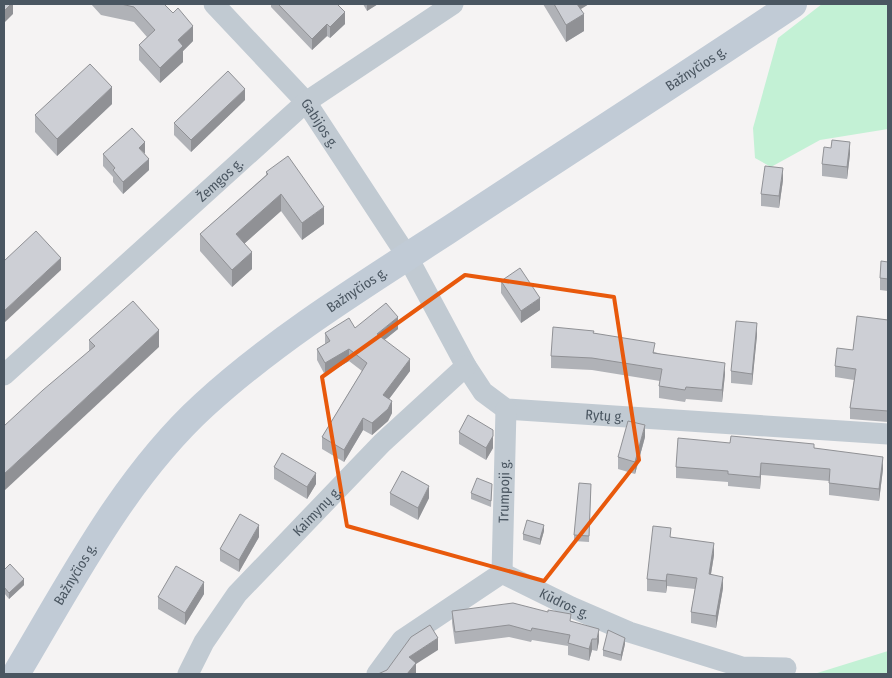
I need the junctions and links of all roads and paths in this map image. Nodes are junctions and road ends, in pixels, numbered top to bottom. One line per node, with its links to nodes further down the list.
1 (214, 4): 4 (street, Gabijos g.)
2 (453, 4): 4 (street, Žemgos g.)
3 (792, 4): 5 (main road, Bažnyčios g.)
4 (306, 102): 5 (street, Gabijos g.); 7 (street, Žemgos g.)
5 (407, 256): 6 (street); 12 (main road, Bažnyčios g.)
6 (466, 366): 8 (street); 13 (street, Kaimynų g.)
7 (4, 375)
8 (506, 409): 9 (street, Rytų g.); 10 (street, Trumpoji g.)
9 (888, 434)
10 (502, 573): 11 (street, Kūdros g.); 14 (street)
11 (786, 668)
12 (16, 674)
13 (188, 674)
14 (377, 674)

